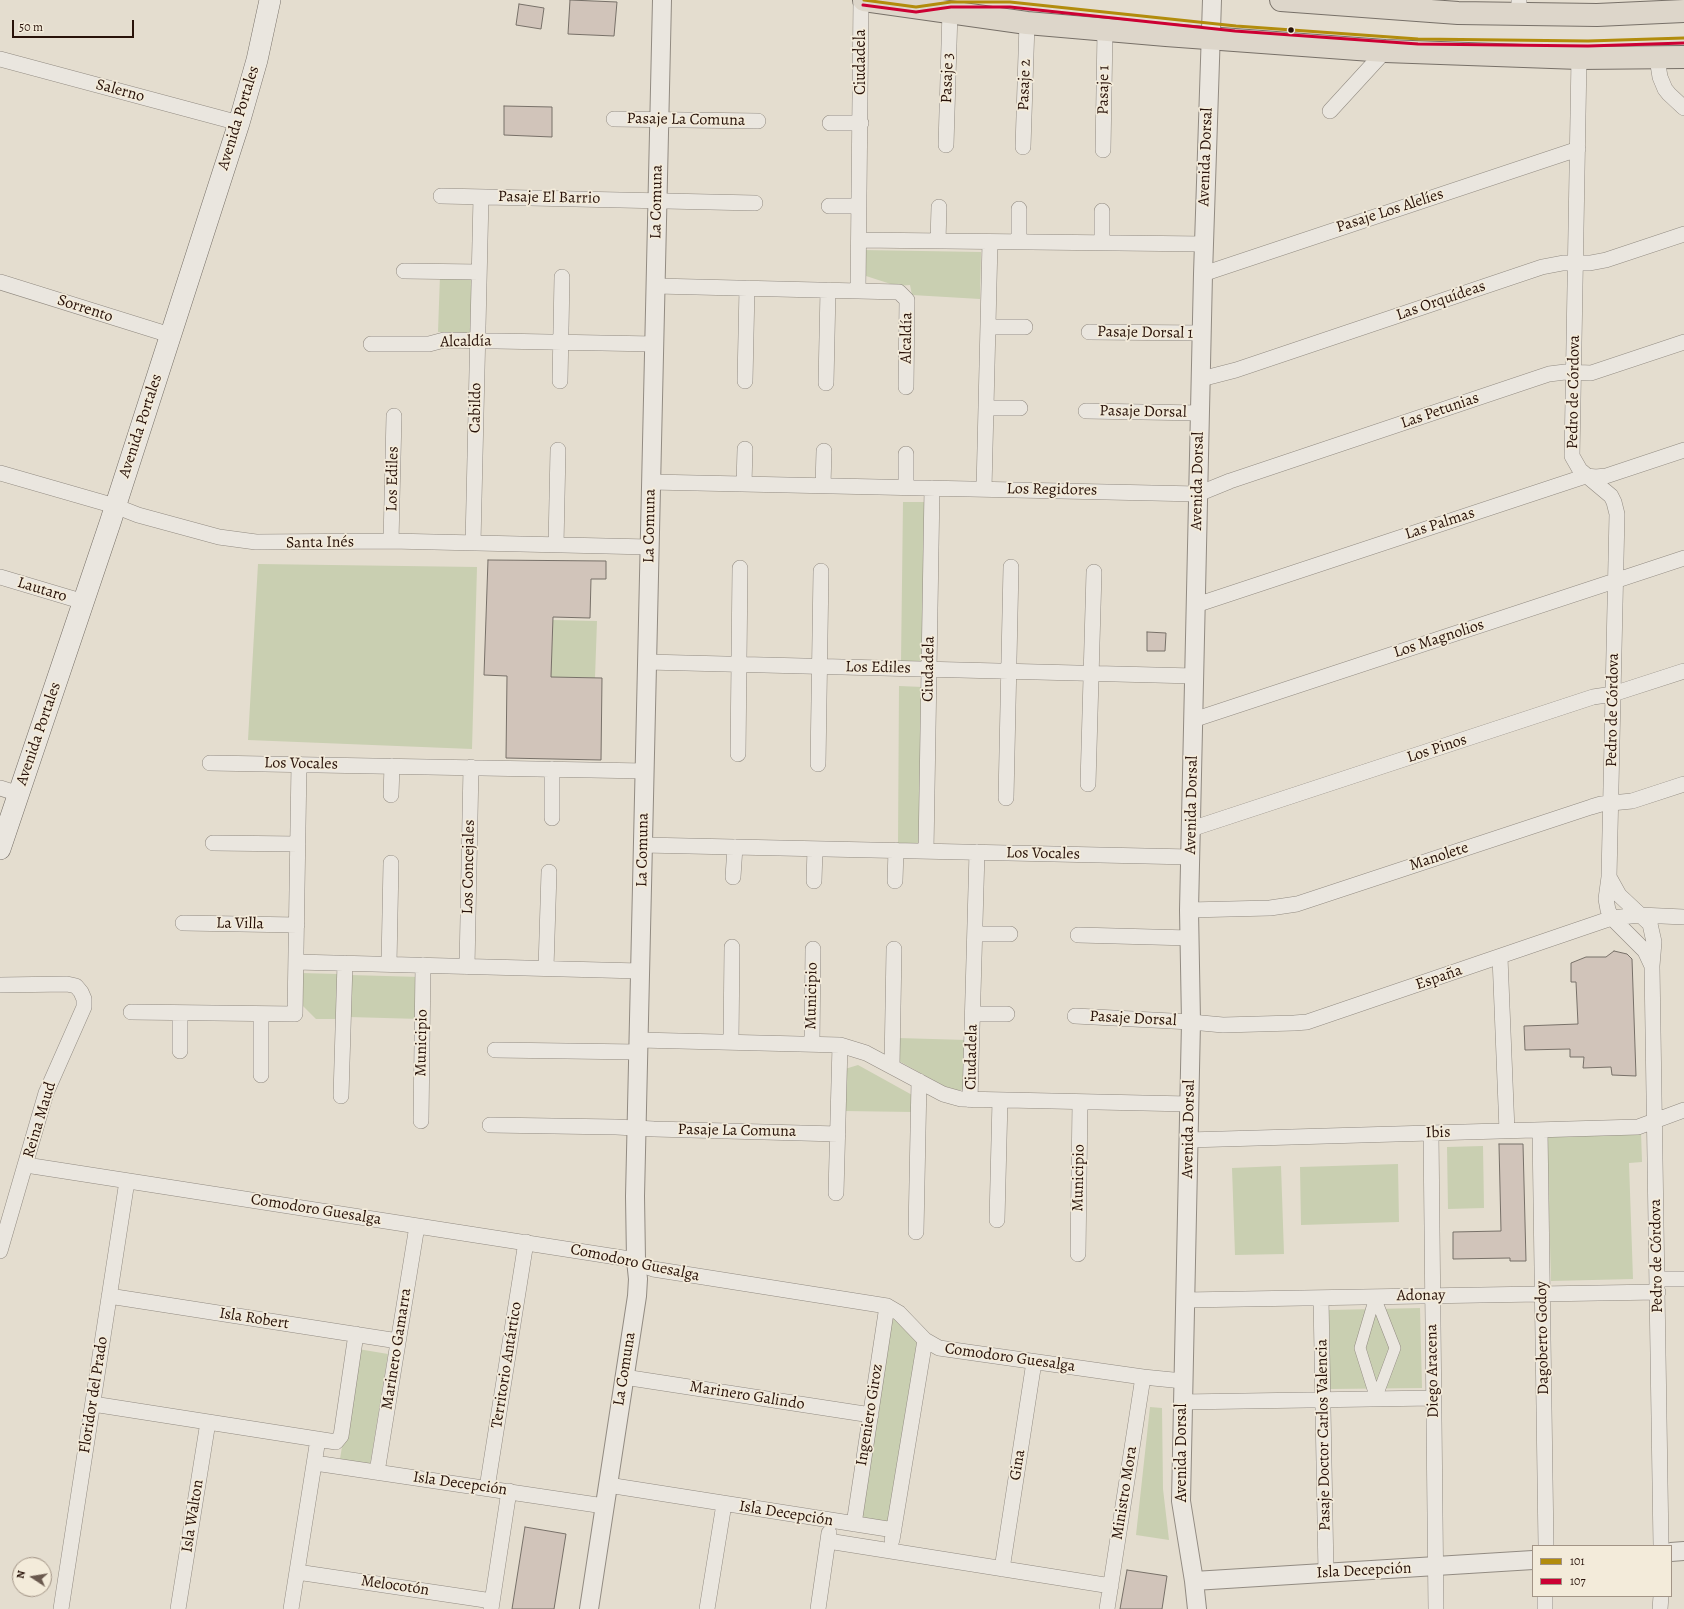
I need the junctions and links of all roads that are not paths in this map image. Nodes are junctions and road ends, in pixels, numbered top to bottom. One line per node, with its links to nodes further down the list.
1 (270, 0): 24 (main road, Avenida Portales)
2 (662, 0): 22 (street, La Comuna)
3 (863, 0): 9 (main road); 26 (street, Ciudadela)
4 (1212, 0): 13 (street, Avenida Dorsal)
5 (1281, 0): 6 (main road)
6 (1385, 4): 8 (main road)
7 (1649, 6): 8 (main road); 10 (main road)
8 (1519, 7)
9 (950, 11): 11 (main road); 27 (street, Pasaje 3)
10 (1684, 11)
11 (1027, 23): 12 (main road); 28 (street, Pasaje 2)
12 (1105, 31): 13 (main road); 30 (street, Pasaje 1)
13 (1210, 38): 14 (main road); 46 (street, Avenida Dorsal)
14 (1385, 51): 16 (main road); 20 (street)
15 (1684, 57): 17 (main road)
16 (1579, 58): 17 (main road); 29 (street, Pedro de Córdova)
17 (1657, 58): 19 (street)
18 (0, 59): 24 (street, Salerno)
19 (1684, 108)
20 (1330, 111)
21 (614, 119): 22 (street, Pasaje La Comuna)
22 (659, 120): 23 (street, Pasaje La Comuna); 33 (street, La Comuna)
23 (758, 122)
24 (239, 123): 61 (main road, Avenida Portales)
25 (830, 123): 26 (street)
26 (861, 124): 36 (street, Ciudadela)
27 (946, 145)
28 (1023, 147)
29 (1578, 149): 47 (street, Pedro de Córdova); 50 (street, Pasaje Los Alelíes)
30 (1103, 150)
31 (441, 196): 32 (street, Pasaje El Barrio)
32 (481, 197): 33 (street, Pasaje El Barrio); 49 (street, Cabildo)
33 (657, 201): 34 (street); 53 (street, La Comuna)
34 (755, 203)
35 (829, 206): 36 (street)
36 (859, 206): 41 (street, Ciudadela)
37 (939, 207): 42 (street)
38 (1020, 209): 44 (street)
39 (1102, 211): 45 (street)
40 (1684, 234): 47 (street, Las Orquídeas)
41 (859, 240): 42 (street); 56 (street, Ciudadela)
42 (938, 241): 43 (street)
43 (990, 242): 44 (street); 57 (street)
44 (1019, 242): 45 (street)
45 (1102, 243): 46 (street)
46 (1204, 244): 50 (street, Avenida Dorsal)
47 (1576, 263): 67 (street, Pedro de Córdova); 68 (street, Las Orquídeas)
48 (404, 271): 49 (street)
49 (479, 272): 62 (street, Cabildo)
50 (1202, 274): 60 (street, Avenida Dorsal)
51 (562, 277): 64 (street)
52 (0, 282): 61 (street, Sorrento)
53 (656, 286): 54 (street, Alcaldía); 66 (street, La Comuna)
54 (746, 288): 55 (street, Alcaldía); 70 (street)
55 (828, 290): 56 (street, Alcaldía); 71 (street)
56 (858, 291): 72 (street, Alcaldía)
57 (988, 327): 58 (street); 73 (street)
58 (1025, 327)
59 (1088, 332): 60 (street, Pasaje Dorsal 1)
60 (1202, 333): 68 (street, Avenida Dorsal)
61 (170, 335): 92 (main road, Avenida Portales)
62 (478, 341): 64 (street, Alcaldía); 65 (street, Alcaldía); 94 (street, Cabildo)
63 (1684, 342): 67 (street, Las Petunias)
64 (561, 343): 66 (street, Alcaldía); 69 (street)
65 (371, 344)
66 (654, 344): 85 (street, La Comuna)
67 (1574, 373): 84 (street, Pedro de Córdova); 91 (street, Las Petunias)
68 (1200, 379): 76 (street, Avenida Dorsal)
69 (560, 381)
70 (745, 382)
71 (826, 383)
72 (906, 387)
73 (986, 408): 74 (street); 90 (street)
74 (1020, 408)
75 (1086, 411): 76 (street, Pasaje Dorsal)
76 (1200, 413): 91 (street, Avenida Dorsal)
77 (394, 416): 93 (street, Los Ediles)
78 (745, 449): 86 (street)
79 (558, 450): 95 (street)
80 (1684, 450): 84 (street, Las Palmas)
81 (824, 451): 87 (street)
82 (906, 454): 88 (street)
83 (0, 473): 92 (street, Santa Inés)
84 (1586, 476): 103 (street, Pedro de Córdova); 105 (street, Las Palmas)
85 (651, 482): 86 (street, Los Regidores); 96 (street, La Comuna)
86 (744, 484): 87 (street, Los Regidores)
87 (823, 485): 88 (street, Los Regidores)
88 (906, 487): 89 (street, Los Regidores)
89 (932, 488): 90 (street, Los Regidores); 109 (street, Ciudadela)
90 (984, 489): 91 (street, Los Regidores)
91 (1198, 494): 105 (street, Avenida Dorsal)
92 (115, 506): 93 (street, Santa Inés); 104 (main road, Avenida Portales)
93 (391, 541): 94 (street, Santa Inés)
94 (473, 543): 95 (street, Santa Inés)
95 (556, 545): 96 (street, Santa Inés)
96 (650, 547): 106 (street, La Comuna)
97 (1684, 558): 103 (street, Los Magnolios)
98 (1011, 567): 111 (street)
99 (740, 568): 107 (street)
100 (821, 570): 108 (street)
101 (1094, 572): 112 (street)
102 (0, 577): 104 (street, Lautaro)
103 (1615, 580): 114 (street, Pedro de Córdova); 115 (street, Los Magnolios)
104 (84, 602): 126 (main road, Avenida Portales)
105 (1196, 605): 113 (street, Avenida Dorsal)
106 (647, 662): 107 (street, Los Ediles); 123 (street, La Comuna)
107 (739, 664): 108 (street, Los Ediles); 116 (street)
108 (820, 667): 109 (street, Los Ediles); 119 (street)
109 (929, 669): 111 (street, Los Ediles); 139 (street, Ciudadela)
110 (1684, 671): 114 (street, Los Pinos)
111 (1008, 672): 112 (street, Los Ediles); 128 (street)
112 (1091, 673): 113 (street, Los Ediles); 124 (street)
113 (1194, 676): 115 (street, Avenida Dorsal)
114 (1613, 694): 129 (street, Pedro de Córdova); 131 (street, Los Pinos)
115 (1193, 720): 131 (street, Avenida Dorsal)
116 (738, 754)
117 (210, 763): 118 (street, Los Vocales)
118 (300, 764): 120 (street, Los Vocales); 133 (street)
119 (818, 764)
120 (392, 766): 121 (street, Los Vocales); 127 (street)
121 (472, 767): 122 (street, Los Vocales); 167 (street, Los Concejales)
122 (552, 769): 123 (street, Los Vocales); 130 (street)
123 (645, 771): 134 (street, La Comuna)
124 (1088, 784)
125 (1684, 784): 129 (street, Manolete)
126 (9, 791): 136 (main road, Avenida Portales)
127 (391, 795)
128 (1006, 798)
129 (1610, 803): 144 (street, Pedro de Córdova); 148 (street, Manolete)
130 (552, 818)
131 (1191, 830): 141 (street, Avenida Dorsal)
132 (213, 842): 133 (street)
133 (298, 844): 153 (street)
134 (643, 845): 135 (street, Los Vocales); 169 (street, La Comuna)
135 (735, 847): 137 (street, Los Vocales); 145 (street)
136 (0, 849)
137 (815, 849): 138 (street, Los Vocales); 146 (street)
138 (896, 850): 139 (street, Los Vocales); 147 (street)
139 (926, 851): 140 (street, Los Vocales)
140 (977, 852): 141 (street, Los Vocales); 154 (street, Ciudadela)
141 (1190, 857): 148 (street, Avenida Dorsal)
142 (391, 863): 164 (street)
143 (550, 872): 168 (street)
144 (1609, 876): 149 (street, Pedro de Córdova); 151 (street, Pedro de Córdova)
145 (733, 877)
146 (814, 881)
147 (896, 881)
148 (1190, 910): 157 (street, Avenida Dorsal)
149 (1640, 915): 150 (street, España); 151 (street, España); 166 (street, Pedro de Córdova)
150 (1684, 917)
151 (1612, 918): 161 (street, España); 166 (street, Pedro de Córdova)
152 (183, 923): 153 (street, La Villa)
153 (297, 924): 162 (street)
154 (975, 934): 155 (street); 174 (street, Ciudadela)
155 (1010, 934)
156 (1078, 935): 157 (street)
157 (1190, 938): 177 (street, Avenida Dorsal)
158 (732, 947): 178 (street)
159 (813, 949): 179 (street, Municipio)
160 (894, 949): 184 (street)
161 (1500, 957): 177 (street, España); 197 (street)
162 (296, 962): 163 (street); 173 (street)
163 (345, 964): 164 (street); 187 (street)
164 (389, 964): 165 (street)
165 (423, 965): 167 (street); 193 (street, Municipio)
166 (1652, 966): 194 (street, Pedro de Córdova)
167 (467, 967): 168 (street)
168 (546, 968): 169 (street)
169 (640, 971): 181 (street, La Comuna)
170 (0, 985): 202 (street, Reina Maud)
171 (131, 1012): 172 (street)
172 (180, 1013): 173 (street); 183 (street)
173 (261, 1014): 185 (street)
174 (973, 1014): 175 (street, Ciudadela); 188 (street, Ciudadela)
175 (1007, 1014)
176 (1075, 1016): 177 (street, Pasaje Dorsal)
177 (1191, 1022): 191 (street, Avenida Dorsal)
178 (731, 1042): 179 (street, Municipio); 181 (street, Municipio)
179 (812, 1044): 180 (street, Municipio)
180 (840, 1045): 184 (street, Municipio); 200 (street, Municipio)
181 (638, 1046): 182 (street); 196 (street, La Comuna)
182 (495, 1050)
183 (180, 1051)
184 (892, 1066): 186 (street, Municipio)
185 (261, 1075)
186 (918, 1081): 188 (street, Municipio); 207 (street)
187 (341, 1096)
188 (970, 1100): 189 (street, Municipio)
189 (1000, 1100): 190 (street, Municipio); 205 (street)
190 (1080, 1102): 191 (street, Municipio); 210 (street, Municipio)
191 (1189, 1104): 201 (street, Avenida Dorsal)
192 (1684, 1110): 194 (street, Ibis)
193 (421, 1121)
194 (1654, 1121): 198 (street, Ibis); 213 (street, Pedro de Córdova)
195 (490, 1125): 196 (street)
196 (636, 1128): 200 (street, Pasaje La Comuna); 211 (street, La Comuna)
197 (1507, 1130): 198 (street, Ibis); 199 (street, Ibis)
198 (1540, 1130): 214 (street, Dagoberto Godoy)
199 (1431, 1133): 201 (street, Ibis); 216 (street, Diego Aracena)
200 (838, 1134): 204 (street, Municipio)
201 (1188, 1140): 219 (street, Avenida Dorsal)
202 (26, 1165): 203 (street, Comodoro Guesalga); 209 (street, Reina Maud)
203 (127, 1180): 206 (street, Comodoro Guesalga); 215 (street, Floridor del Prado)
204 (836, 1193)
205 (997, 1220)
206 (417, 1226): 208 (street, Comodoro Guesalga); 223 (street, Marinero Gamarra)
207 (916, 1232)
208 (526, 1242): 211 (street, Comodoro Guesalga); 239 (street, Territorio Antártico)
209 (0, 1250)
210 (1078, 1254)
211 (636, 1260): 220 (street, Comodoro Guesalga); 225 (street, La Comuna)
212 (1684, 1279): 213 (street, Adonay)
213 (1658, 1286): 214 (street, Adonay); 248 (street, Pedro de Córdova)
214 (1542, 1294): 216 (street, Adonay); 247 (street, Dagoberto Godoy)
215 (109, 1296): 221 (street, Isla Robert); 232 (street, Floridor del Prado)
216 (1432, 1296): 217 (street, Adonay); 228 (street, Diego Aracena)
217 (1375, 1297): 218 (street, Adonay); 229 (street); 229 (street)
218 (1321, 1298): 219 (street, Adonay); 230 (street, Pasaje Doctor Carlos Valencia)
219 (1185, 1300): 227 (street, Avenida Dorsal)
220 (887, 1306): 222 (street, Comodoro Guesalga); 233 (street, Ingeniero Giroz)
221 (356, 1334): 223 (street, Isla Robert); 235 (street)
222 (925, 1340): 224 (street, Comodoro Guesalga); 245 (street)
223 (398, 1341): 237 (street, Marinero Gamarra)
224 (1034, 1362): 226 (street, Comodoro Guesalga); 254 (street, Gina)
225 (624, 1377): 233 (street, Marinero Galindo); 238 (street, La Comuna)
226 (1143, 1377): 227 (street, Comodoro Guesalga); 258 (street, Ministro Mora)
227 (1183, 1381): 231 (street, Avenida Dorsal)
228 (1433, 1398): 229 (street); 253 (street, Diego Aracena)
229 (1376, 1399): 230 (street)
230 (1323, 1400): 231 (street); 256 (street, Pasaje Doctor Carlos Valencia)
231 (1182, 1402): 257 (street, Avenida Dorsal)
232 (93, 1404): 234 (street); 262 (street, Floridor del Prado)
233 (871, 1414): 244 (street, Ingeniero Giroz)
234 (208, 1422): 235 (street); 263 (street, Isla Walton)
235 (318, 1439): 236 (street)
236 (314, 1463): 237 (street, Isla Decepción); 255 (street)
237 (377, 1472): 239 (street, Isla Decepción)
238 (608, 1485): 241 (street, Isla Decepción); 242 (street, La Comuna)
239 (487, 1488): 240 (street, Isla Decepción)
240 (509, 1491): 242 (street, Isla Decepción); 261 (street)
241 (724, 1504): 243 (street, Isla Decepción); 266 (street)
242 (604, 1506): 265 (street, La Comuna)
243 (831, 1521): 244 (street, Isla Decepción); 246 (street)
244 (854, 1524): 245 (street, Isla Decepción)
245 (894, 1530): 249 (street)
246 (828, 1541): 249 (street, Isla Decepción); 267 (street)
247 (1546, 1545)
248 (1661, 1545)
249 (890, 1551): 254 (street, Isla Decepción)
250 (1684, 1551): 251 (street)
251 (1672, 1552)
252 (1532, 1560): 253 (street, Isla Decepción)
253 (1436, 1566): 256 (street, Isla Decepción); 270 (street, Diego Aracena)
254 (1002, 1568): 258 (street, Isla Decepción)
255 (298, 1572): 261 (street, Melocotón); 264 (street)
256 (1326, 1573): 257 (street, Isla Decepción)
257 (1194, 1581): 269 (street, Avenida Dorsal)
258 (1110, 1586): 268 (street, Ministro Mora)
259 (1545, 1597): 271 (street)
260 (1661, 1597): 272 (street)
261 (491, 1605)
262 (61, 1609)
263 (178, 1609)
264 (292, 1609)
265 (589, 1609)
266 (707, 1609)
267 (818, 1609)
268 (1107, 1609)
269 (1197, 1609)
270 (1436, 1609)
271 (1545, 1609)
272 (1660, 1609)

